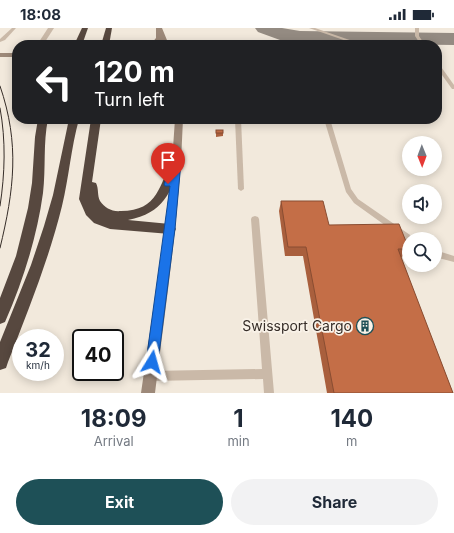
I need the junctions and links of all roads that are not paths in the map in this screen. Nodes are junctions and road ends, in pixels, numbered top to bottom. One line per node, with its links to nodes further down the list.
1 (14, 28): 17 (lane)
2 (50, 28): 9 (street)
3 (85, 28): 10 (highway)
4 (109, 28): 11 (highway)
5 (112, 28): 12 (highway)
6 (311, 28): 15 (lane)
7 (417, 28): 16 (lane)
8 (159, 29): 13 (street); 14 (street)
9 (43, 40)
10 (80, 40)
11 (109, 40)
12 (111, 40)
13 (157, 40)
14 (164, 40)
15 (347, 40)
16 (419, 40)
17 (0, 41)
18 (0, 55): 19 (street)
19 (12, 55)
20 (442, 74): 21 (lane)
21 (454, 88)
22 (38, 124): 36 (highway)
23 (73, 124): 37 (highway)
24 (95, 124): 28 (highway)
25 (178, 124): 29 (street)
26 (238, 124): 30 (lane)
27 (328, 124): 33 (lane)
28 (90, 162): 29 (highway); 32 (highway)
29 (177, 162): 32 (street)
30 (241, 189)
31 (255, 218): 38 (lane)
32 (170, 229): 39 (street)
33 (402, 233)
34 (442, 255): 35 (lane)
35 (454, 259)
36 (0, 317)
37 (0, 362)
38 (268, 374): 39 (lane); 41 (lane)
39 (150, 376): 40 (street)
40 (148, 393)
41 (269, 393)

